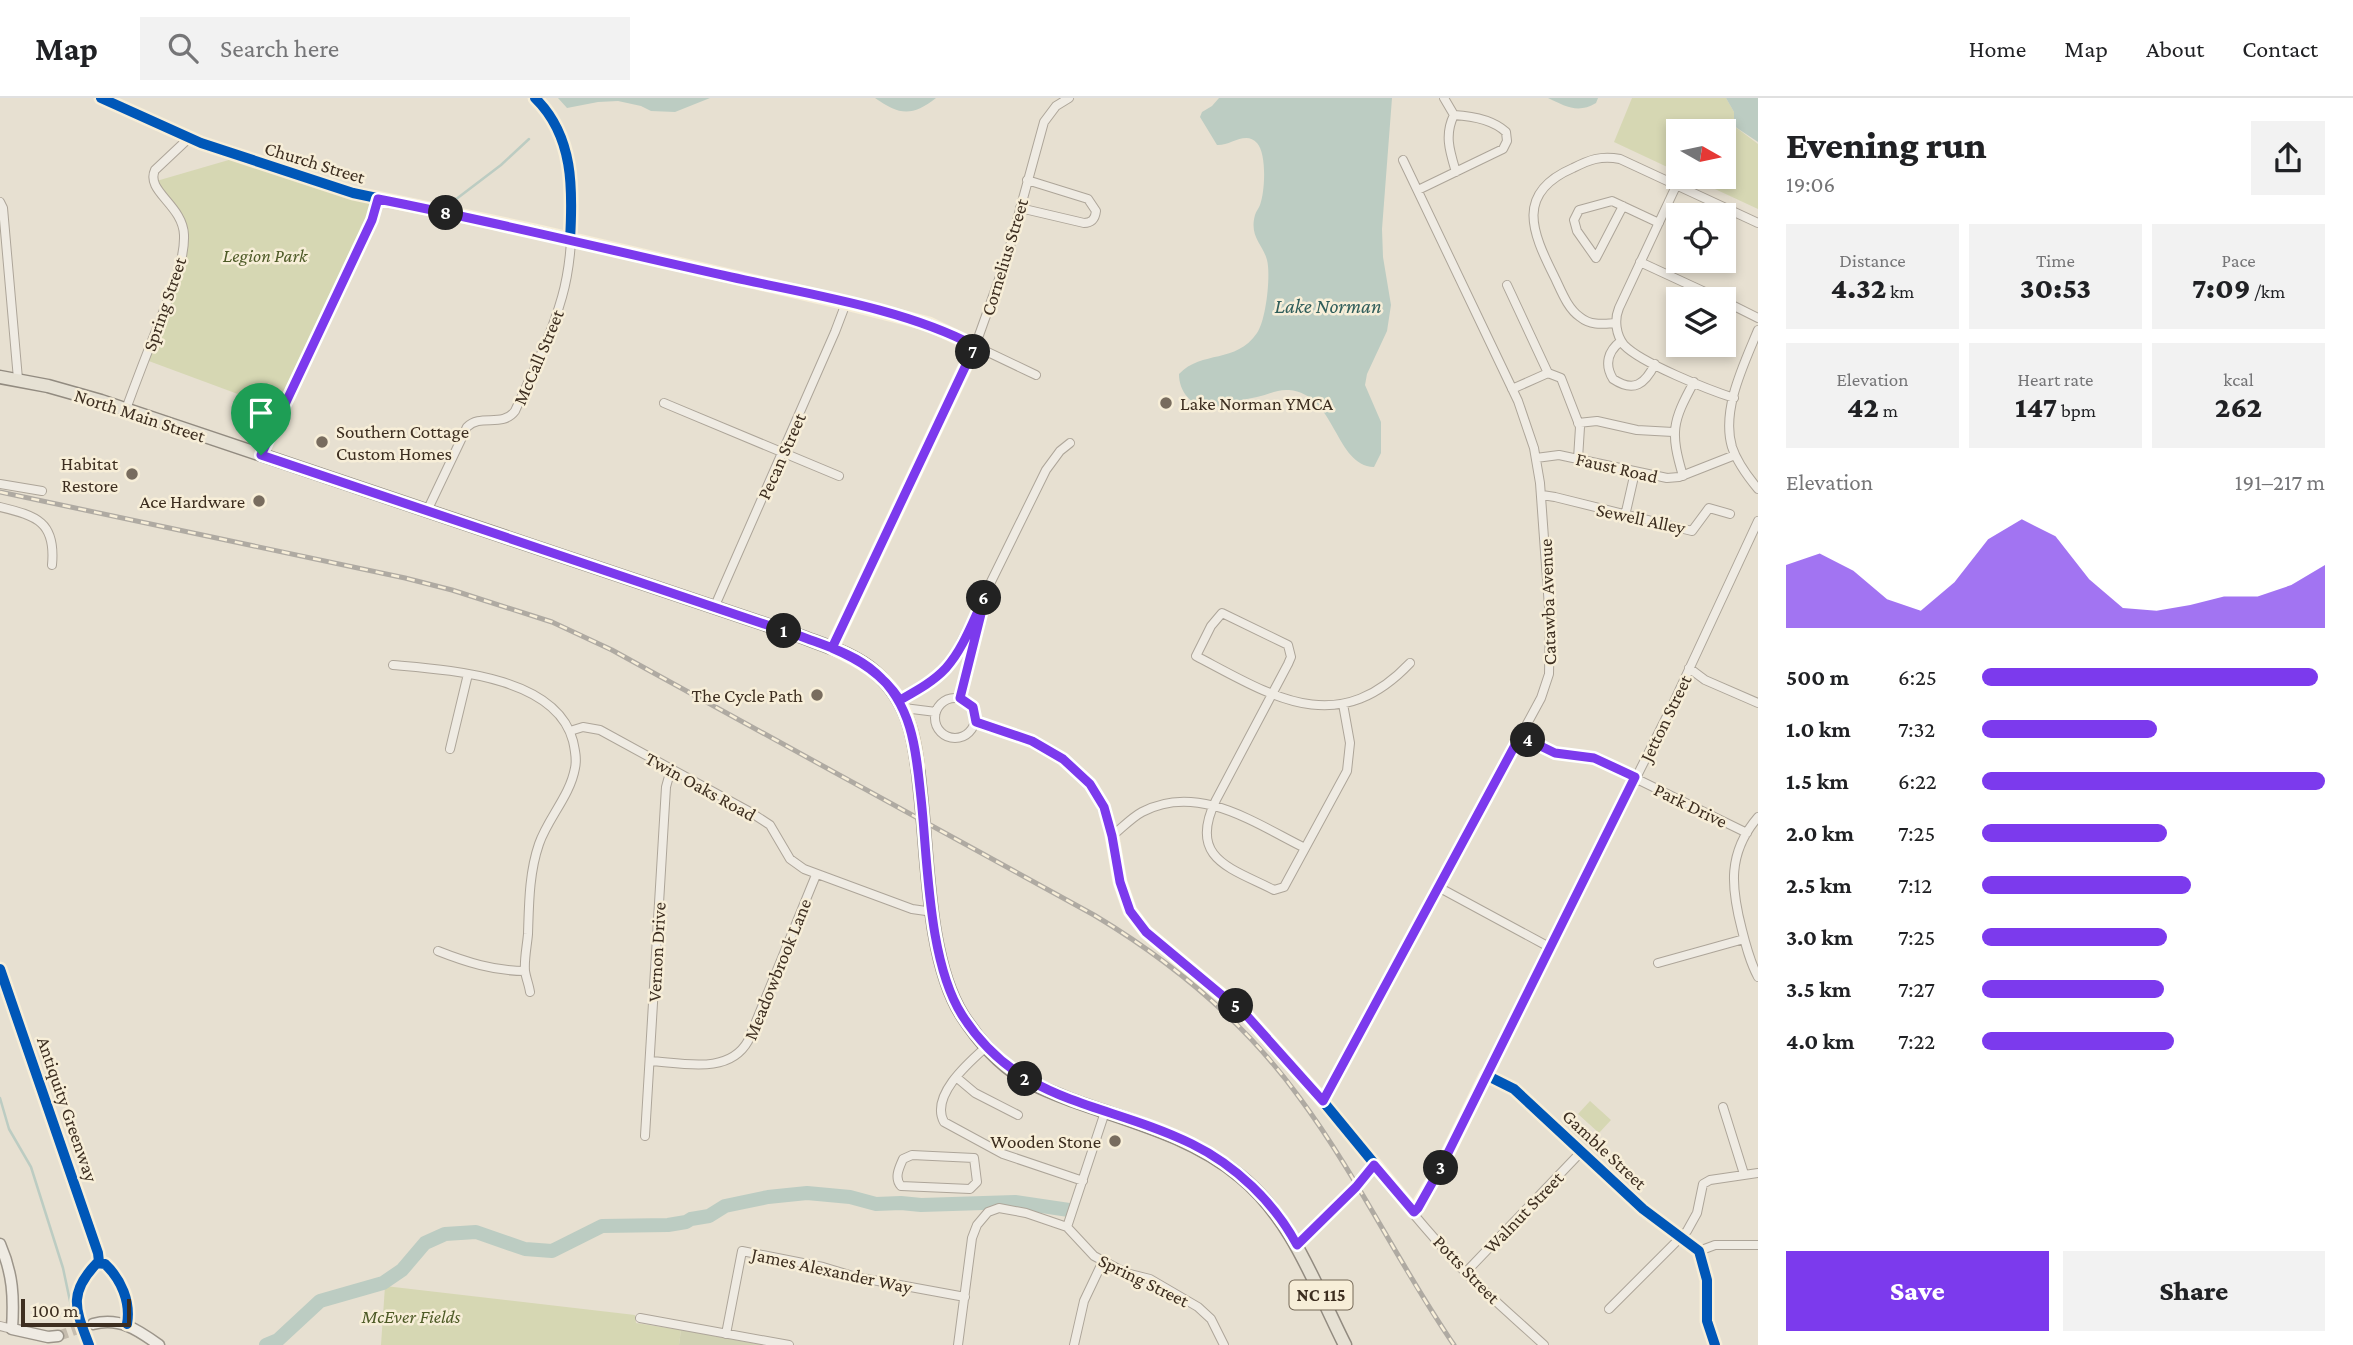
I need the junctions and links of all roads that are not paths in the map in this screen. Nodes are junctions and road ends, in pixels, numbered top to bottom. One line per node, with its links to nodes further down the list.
1 (101, 98): 6 (street, Church Street)
2 (536, 98): 20 (street, McCall Street)
3 (1069, 98): 10 (street, Cornelius Street)
4 (1444, 98): 5 (street)
5 (1454, 115): 8 (street); 8 (street)
6 (190, 138): 14 (street, Church Street); 41 (street, Spring Street)
7 (1403, 160): 13 (street, Catawba Avenue)
8 (1456, 172): 13 (street)
9 (1666, 179): 27 (street)
10 (1027, 180): 17 (street, Cornelius Street); 17 (street)
11 (1675, 189): 18 (street)
12 (1687, 189): 19 (street)
13 (1418, 190): 38 (street, Catawba Avenue)
14 (378, 199): 20 (street, Church Street); 46 (street)
15 (0, 202): 36 (street)
16 (1623, 206): 16 (street); 18 (street)
17 (1020, 208): 30 (street, Cornelius Street)
18 (1659, 223): 21 (street)
19 (1758, 223)
20 (570, 240): 24 (street, Church Street); 58 (street, McCall Street)
21 (1640, 262): 23 (street); 27 (street)
22 (1507, 285): 33 (street)
23 (1694, 287)
24 (846, 303): 30 (street, Church Street); 45 (street, Pecan Street)
25 (1736, 307): 26 (street)
26 (1758, 318)
27 (1616, 323): 29 (street)
28 (1758, 330): 31 (street)
29 (1621, 341): 32 (street); 32 (street)
30 (975, 346): 34 (street, Church Street); 65 (street, Cornelius Street)
31 (1753, 357): 39 (street)
32 (1654, 364): 37 (street)
33 (1548, 373): 38 (street); 42 (street)
34 (1036, 375)
35 (0, 377): 36 (main road, North Main Street / NC 115)
36 (18, 379): 41 (main road, North Main Street / NC 115)
37 (1694, 382): 39 (street); 43 (street)
38 (1512, 389): 48 (street, Catawba Avenue)
39 (1734, 398): 47 (street)
40 (664, 402): 45 (street)
41 (126, 409): 46 (main road, North Main Street / NC 115)
42 (1578, 423): 43 (street); 49 (street)
43 (1673, 432): 52 (street)
44 (1069, 443): 63 (street)
45 (783, 451): 51 (street); 64 (street, Pecan Street)
46 (261, 455): 58 (main road, North Main Street / NC 115)
47 (1735, 455): 52 (street, Faust Road); 54 (street)
48 (1536, 458): 49 (street, Faust Road); 56 (street, Catawba Avenue)
49 (1578, 459): 50 (street, Faust Road)
50 (1635, 472): 52 (street, Faust Road); 60 (street)
51 (839, 476)
52 (1682, 476)
53 (0, 484): 55 (street)
54 (1758, 489)
55 (42, 491)
56 (1542, 495): 60 (street, Sewell Alley); 78 (street, Catawba Avenue)
57 (0, 507): 62 (street)
58 (426, 511): 64 (main road, North Main Street / NC 115)
59 (1730, 514): 60 (street, Sewell Alley)
60 (1625, 516)
61 (1758, 521): 68 (street, Jetton Street)
62 (52, 565)
63 (986, 594): 71 (street); 73 (street)
64 (715, 608): 65 (main road, North Main Street / NC 115)
65 (832, 648): 73 (main road, North Main Street / NC 115)
66 (1409, 663): 74 (street)
67 (393, 665): 69 (street)
68 (1689, 668): 72 (street); 81 (street, Jetton Street)
69 (468, 674): 77 (street); 79 (street)
70 (1272, 695): 70 (street); 74 (street); 82 (street)
71 (960, 698): 75 (street); 76 (street)
72 (1758, 703)
73 (902, 704): 75 (street); 89 (main road, North Main Street / NC 115)
74 (1343, 704): 86 (street)
75 (936, 712): 76 (street)
76 (976, 722): 85 (street, Potts Street)
77 (570, 731): 80 (street, Twin Oaks Road); 94 (street)
78 (1520, 736): 81 (street, Park Drive); 88 (street, Catawba Avenue)
79 (450, 749)
80 (671, 769): 87 (street, Twin Oaks Road); 98 (street, Vernon Drive)
81 (1635, 777): 84 (street, Park Drive); 91 (street, Jetton Street)
82 (1213, 805): 85 (street); 86 (street); 86 (street)
83 (1758, 817): 84 (street)
84 (1747, 833): 90 (street)
85 (1112, 836): 101 (street, Potts Street)
86 (1305, 848)
87 (816, 874): 89 (street, Twin Oaks Road); 98 (street, Meadowbrook Lane)
88 (1440, 888): 91 (street); 101 (street, Catawba Avenue)
89 (933, 912): 97 (main road, NC 115)
90 (1744, 939): 93 (street); 95 (street)
91 (1551, 947): 99 (street, Jetton Street)
92 (438, 951): 94 (street)
93 (1658, 962)
94 (525, 971): 96 (street)
95 (1758, 977)
96 (530, 992)
97 (986, 1047): 100 (street); 103 (main road, NC 115)
98 (650, 1060): 105 (street, Vernon Drive)
99 (1486, 1075): 107 (street, Gamble Street); 113 (street, Jetton Street)
100 (956, 1077): 104 (street); 106 (street)
101 (1323, 1101): 109 (street, Potts Street)
102 (1723, 1107): 111 (street)
103 (1105, 1112): 112 (street); 117 (main road, NC 115)
104 (1018, 1115)
105 (645, 1136)
106 (981, 1143): 108 (street); 112 (street)
107 (1581, 1152): 115 (street, Gamble Street); 121 (street, Walnut Street)
108 (974, 1158): 108 (street)
109 (1374, 1165): 113 (street, Potts Street); 117 (street)
110 (1758, 1172): 111 (street)
111 (1744, 1174): 115 (street)
112 (1083, 1181): 114 (street)
113 (1414, 1212): 121 (street, Potts Street)
114 (1067, 1227): 120 (street, Spring Street); 122 (street, Spring Street)
115 (1681, 1238): 119 (street, Gamble Street); 123 (street)
116 (0, 1244): 127 (street)
117 (1297, 1245): 131 (main road, NC 115)
118 (1758, 1245): 119 (street)
119 (1699, 1251): 138 (street)
120 (1103, 1261): 135 (street); 136 (street, Spring Street)
121 (1466, 1272): 137 (street, Potts Street)
122 (965, 1297): 128 (street, James Alexander Way); 134 (street, Spring Street)
123 (1609, 1309)
124 (640, 1318): 128 (street)
125 (93, 1324): 132 (street)
126 (0, 1326): 127 (street)
127 (12, 1329): 129 (street)
128 (726, 1334): 130 (street)
129 (58, 1336)
130 (736, 1341): 133 (street)
131 (1341, 1343)
132 (159, 1345)
133 (789, 1345)
134 (958, 1345)
135 (1074, 1345)
136 (1224, 1345)
137 (1544, 1345)
138 (1715, 1345)

